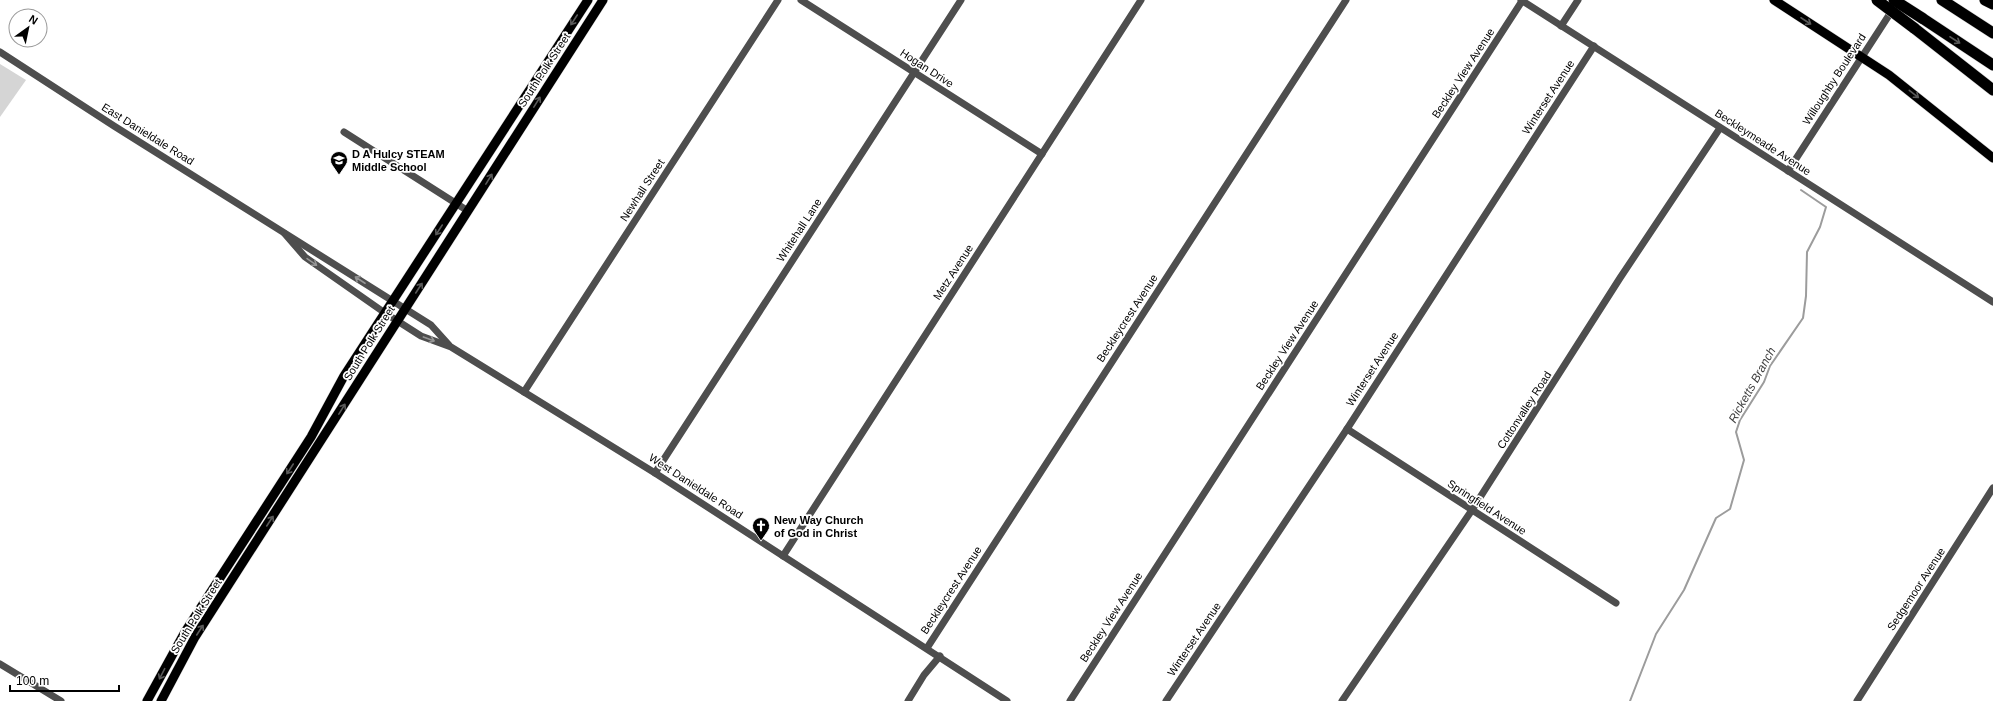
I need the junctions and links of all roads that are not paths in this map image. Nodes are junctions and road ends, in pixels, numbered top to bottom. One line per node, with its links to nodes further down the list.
1 (588, 0): 19 (main road, South Polk Street, one-way to 19)
2 (603, 0): 21 (main road, South Polk Street)
3 (778, 0): 43 (street, Newhall Street)
4 (801, 0): 25 (street, Hogan Drive)
5 (961, 0): 25 (street, Whitehall Lane)
6 (1141, 0): 31 (street, Metz Avenue)
7 (1346, 0): 52 (street, Beckleycrest Avenue)
8 (1522, 0): 17 (street, Beckleymeade Avenue); 60 (street, Beckley View Avenue)
9 (1578, 0): 17 (street)
10 (1774, 0): 23 (main road, one-way to 23)
11 (1877, 0): 26 (highway, bridge)
12 (1894, 0): 24 (highway, one-way to 24, bridge)
13 (1899, 0): 23 (street, Willoughby Boulevard)
14 (1942, 0): 18 (highway)
15 (1985, 0): 16 (highway)
16 (1993, 4)
17 (1561, 26): 20 (street, Beckleymeade Avenue)
18 (1993, 32)
19 (561, 41): 21 (main road); 27 (main road, South Polk Street)
20 (1594, 46): 29 (street, Beckleymeade Avenue); 44 (street, Winterset Avenue)
21 (572, 48): 28 (main road, South Polk Street, one-way to 21)
22 (0, 52): 36 (street, East Danieldale Road)
23 (1862, 57): 32 (main road, one-way to 32); 33 (street, Willoughby Boulevard)
24 (1993, 65)
25 (913, 73): 31 (street, Hogan Drive); 47 (street, Whitehall Lane)
26 (1993, 90)
27 (514, 114): 28 (main road); 34 (main road, South Polk Street)
28 (525, 121): 35 (main road, South Polk Street, one-way to 28)
29 (1720, 128): 33 (street, Beckleymeade Avenue); 49 (street, Cottonvalley Road)
30 (344, 132): 34 (street)
31 (1042, 154): 50 (street, Metz Avenue)
32 (1993, 158)
33 (1788, 171): 38 (street, Beckleymeade Avenue)
34 (456, 203): 35 (street); 37 (main road, South Polk Street, one-way to 37)
35 (468, 211): 39 (main road, South Polk Street, one-way to 35)
36 (285, 234): 37 (street, East Danieldale Road, one-way to 36); 40 (street, East Danieldale Road, one-way to 40)
37 (393, 301): 39 (street, West Danieldale Road); 40 (main road, South Polk Street)
38 (1993, 302)
39 (405, 309): 41 (main road, South Polk Street); 42 (street, West Danieldale Road)
40 (385, 313): 41 (street, West Danieldale Road); 45 (main road, South Polk Street)
41 (398, 321): 42 (street, West Danieldale Road, one-way to 42); 46 (main road, South Polk Street, one-way to 41)
42 (451, 347): 43 (street, West Danieldale Road)
43 (524, 392): 47 (street, West Danieldale Road)
44 (1347, 429): 49 (street, Springfield Avenue); 61 (street, Winterset Avenue)
45 (311, 437): 46 (main road); 56 (main road, South Polk Street, one-way to 56)
46 (321, 442): 57 (main road, South Polk Street, one-way to 46)
47 (655, 473): 50 (street, West Danieldale Road)
48 (1993, 488): 63 (street, Sedgemoor Avenue)
49 (1472, 510): 51 (street, Springfield Avenue); 62 (street, Cottonvalley Road)
50 (783, 556): 52 (street, West Danieldale Road)
51 (1616, 603)
52 (927, 648): 53 (street, West Danieldale Road)
53 (940, 656): 58 (street); 59 (street, West Danieldale Road)
54 (0, 664): 55 (street)
55 (57, 700)
56 (147, 701)
57 (161, 701)
58 (908, 701)
59 (1007, 701)
60 (1070, 701)
61 (1166, 701)
62 (1342, 701)
63 (1857, 701)

